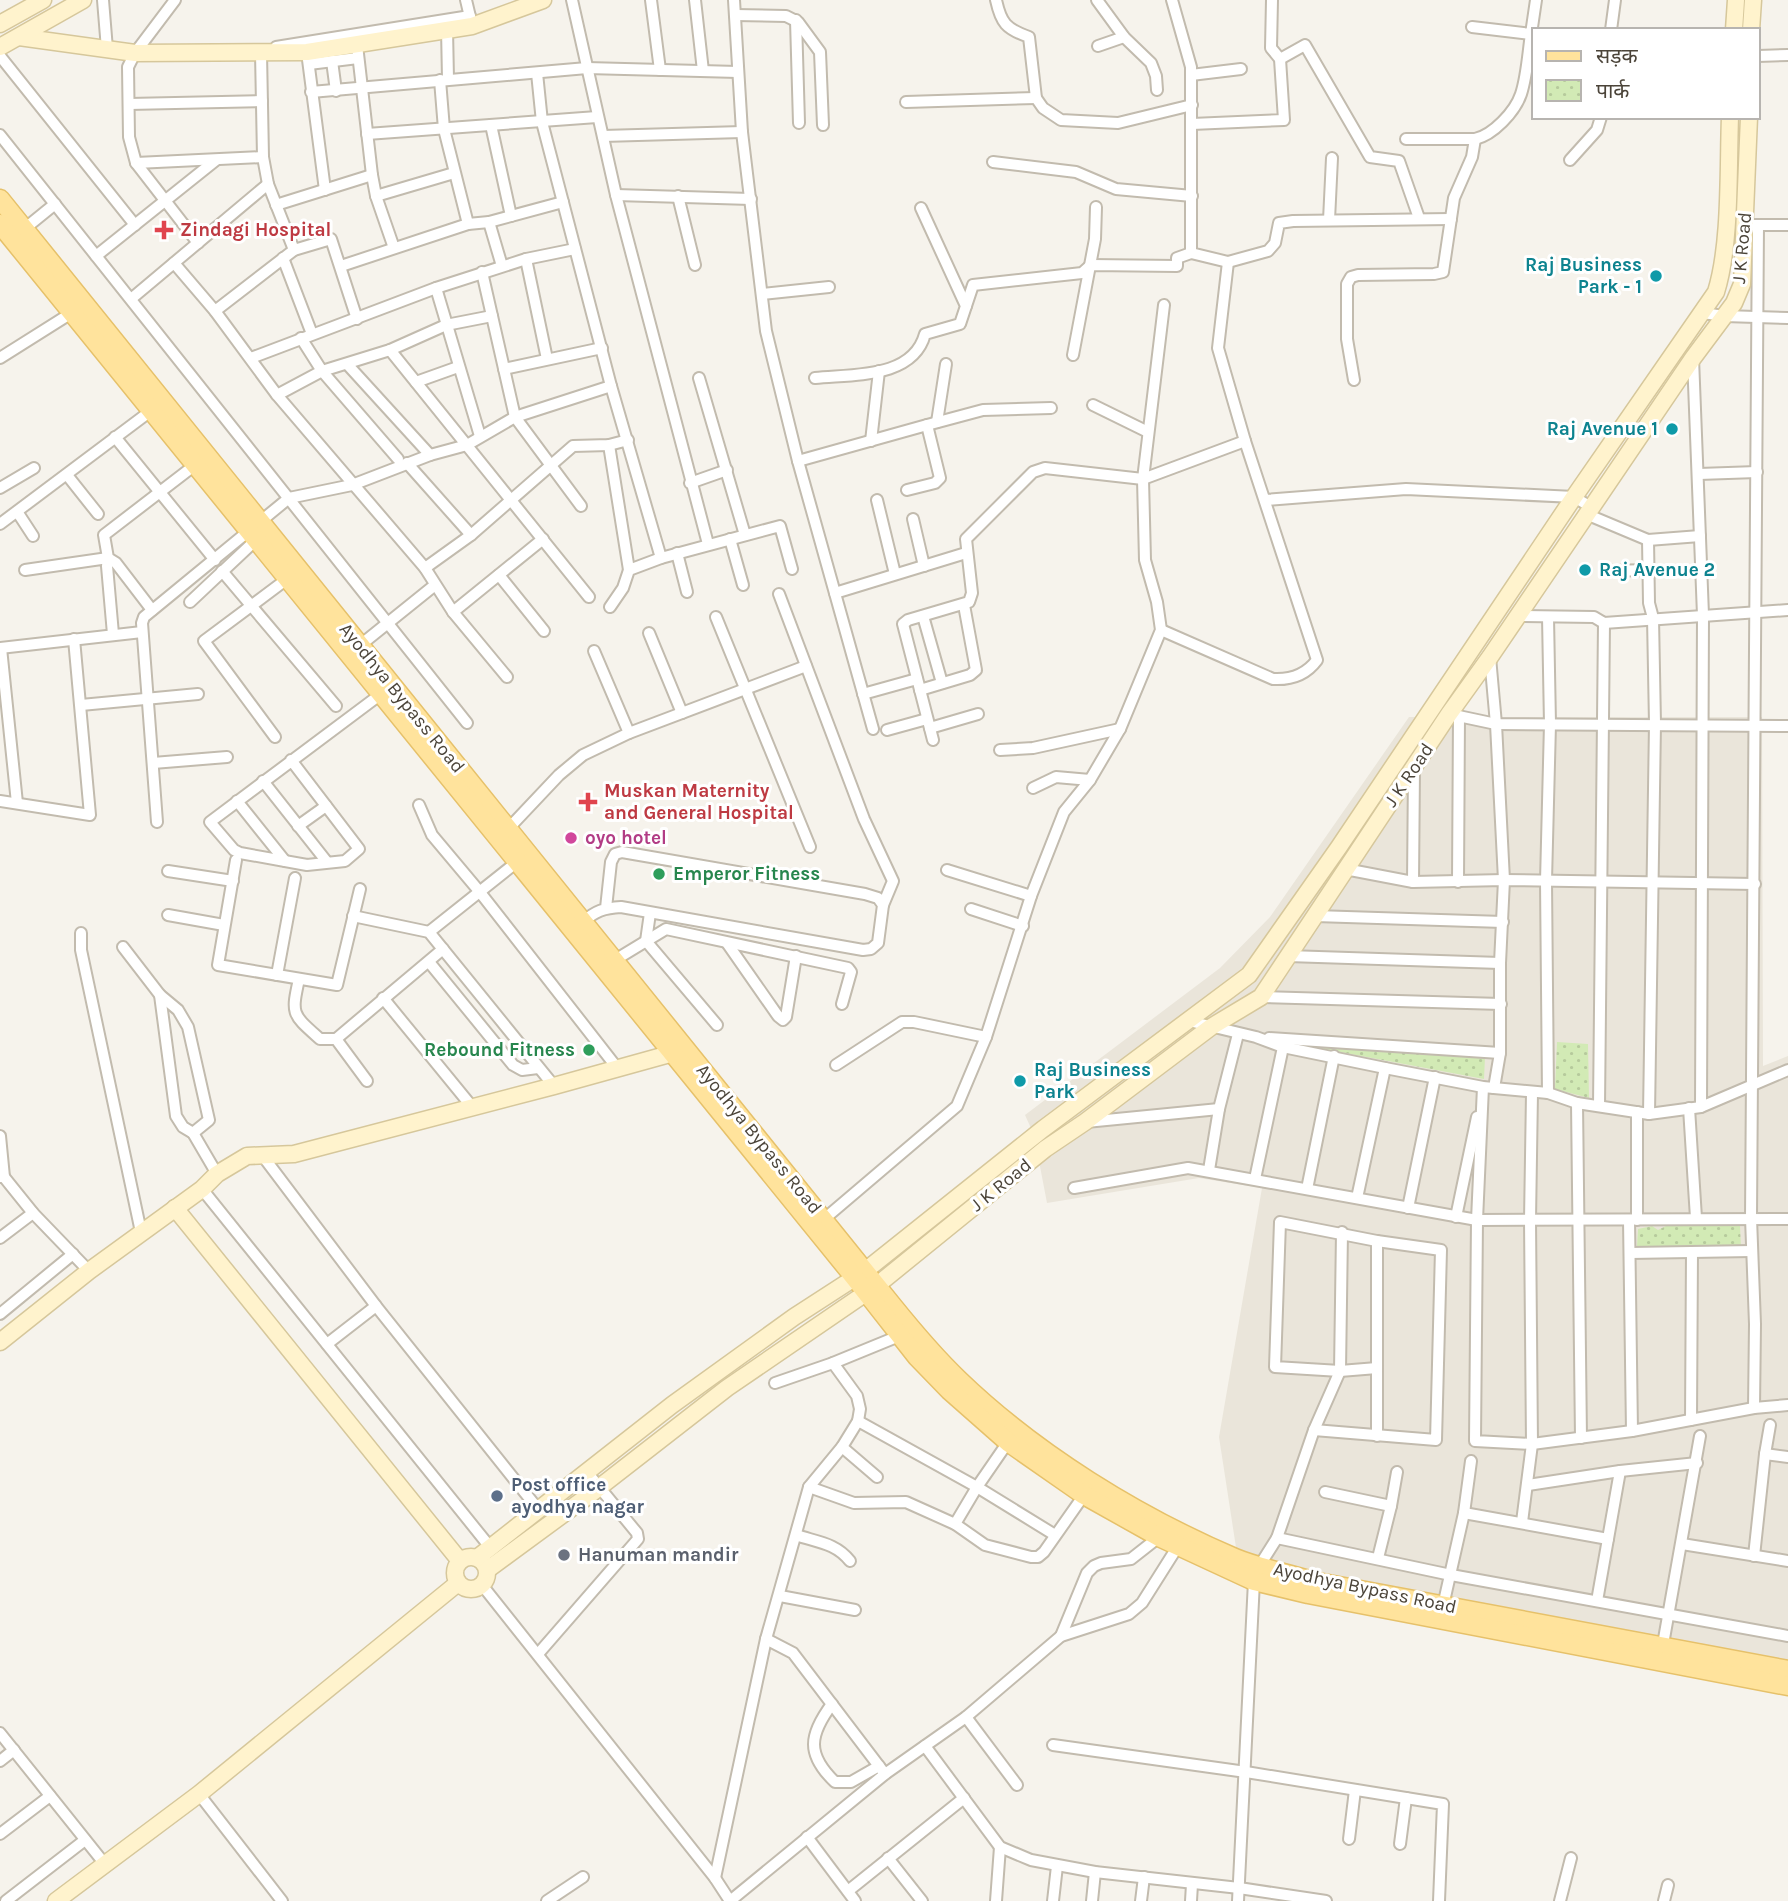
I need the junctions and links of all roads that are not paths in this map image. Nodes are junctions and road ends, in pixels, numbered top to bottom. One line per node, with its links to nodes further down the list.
1 (43, 0): 22 (street)
2 (83, 0): 29 (street)
3 (103, 0): 33 (street)
4 (175, 0): 36 (street)
5 (466, 0): 21 (street)
6 (543, 0): 21 (street)
7 (572, 0): 43 (street)
8 (651, 0): 45 (street)
9 (695, 0): 46 (street)
10 (734, 0): 19 (street)
11 (996, 0): 55 (street)
12 (1097, 0): 30 (street)
13 (1172, 0): 49 (street)
14 (1272, 0): 41 (street)
15 (1536, 0): 28 (street)
16 (1615, 0): 24 (street)
17 (1735, 0): 25 (street)
18 (1753, 0): 26 (street)
19 (735, 15): 20 (street); 47 (street)
20 (796, 20): 65 (street); 68 (street)
21 (471, 21): 27 (street); 34 (street)
22 (0, 24)
23 (1472, 27): 28 (street)
24 (1611, 28)
25 (1734, 28)
26 (1751, 28)
27 (447, 29): 35 (street); 50 (street)
28 (1531, 34): 74 (street)
29 (19, 37): 32 (street); 33 (street)
30 (1124, 37): 31 (street); 53 (street)
31 (1098, 46)
32 (0, 47)
33 (107, 49): 36 (street)
34 (263, 52): 36 (street); 40 (street); 56 (street)
35 (358, 52): 40 (street); 42 (street); 51 (street)
36 (135, 53): 58 (street)
37 (1760, 55): 38 (street)
38 (1788, 55)
39 (0, 57): 104 (street)
40 (308, 58): 42 (street); 54 (street)
41 (1280, 59): 66 (street); 99 (street)
42 (332, 61): 52 (street)
43 (587, 68): 45 (street); 48 (street); 60 (street)
44 (1241, 69): 49 (street)
45 (660, 70): 46 (street)
46 (703, 71): 47 (street)
47 (738, 72): 70 (street)
48 (537, 73): 50 (street); 64 (street)
49 (1191, 75): 59 (street)
50 (444, 80): 51 (street); 69 (street)
51 (361, 89): 52 (street); 71 (street)
52 (336, 90): 54 (street)
53 (1157, 90)
54 (311, 92): 85 (street)
55 (1036, 98): 57 (street); 59 (street)
56 (262, 101): 58 (street); 76 (street)
57 (906, 102)
58 (128, 104): 81 (street)
59 (1192, 105): 66 (street)
60 (597, 117): 64 (street); 73 (street)
61 (1600, 119): 79 (street)
62 (1730, 119): 123 (street, J K Road)
63 (1749, 119): 106 (street, J K Road)
64 (542, 122): 67 (street); 92 (street)
65 (799, 124)
66 (1192, 124): 89 (street)
67 (491, 125): 69 (street); 98 (street)
68 (823, 125)
69 (444, 129): 71 (street); 82 (street)
70 (742, 132): 73 (street); 90 (street)
71 (367, 134): 83 (street)
72 (0, 135): 93 (street)
73 (603, 136): 87 (street)
74 (1475, 138): 75 (street); 100 (street)
75 (1406, 139)
76 (263, 157): 78 (street); 84 (street)
77 (1332, 158): 101 (street)
78 (216, 160): 81 (street); 91 (street)
79 (1570, 160)
80 (993, 162): 89 (street)
81 (136, 163): 91 (street)
82 (454, 173): 86 (street); 103 (street)
83 (372, 175): 85 (street); 86 (street)
84 (268, 184): 94 (street); 108 (street)
85 (325, 190): 94 (street)
86 (376, 195): 109 (street)
87 (615, 195): 88 (street); 184 (street)
88 (678, 196): 90 (street); 118 (street)
89 (1192, 196): 112 (street)
90 (751, 199): 127 (street)
91 (164, 201): 104 (street); 108 (street)
92 (563, 202): 98 (street); 110 (street)
93 (55, 204): 107 (street); 113 (street)
94 (276, 205): 111 (street)
95 (920, 208): 130 (street)
96 (1096, 208): 119 (street)
97 (3, 214): 107 (main road, Ayodhya Bypass Road); 132 (main road, Ayodhya Bypass Road)
98 (511, 216): 102 (street)
99 (1419, 218): 100 (street); 101 (street)
100 (1451, 219): 156 (street)
101 (1329, 220): 116 (street)
102 (489, 222): 103 (street); 121 (street)
103 (468, 224): 109 (street)
104 (135, 225): 113 (street)
105 (1788, 225): 106 (street)
106 (1752, 226): 126 (street, J K Road); 136 (street)
107 (23, 230): 200 (main road, Ayodhya Bypass Road)
108 (198, 243): 117 (street)
109 (394, 248): 120 (street)
110 (575, 249): 115 (street); 141 (street)
111 (294, 250): 114 (street); 120 (street)
112 (1191, 253): 116 (street); 119 (street)
113 (96, 256): 128 (street)
114 (283, 258): 131 (street); 140 (street)
115 (526, 259): 121 (street); 147 (street)
116 (1228, 262): 170 (street)
117 (174, 263): 128 (street); 131 (street)
118 (695, 265)
119 (1091, 265): 130 (street); 143 (street)
120 (341, 266): 138 (street)
121 (502, 266): 122 (street)
122 (482, 272): 125 (street); 134 (street)
123 (1719, 283): 126 (street); 133 (street, J K Road)
124 (829, 287): 127 (street)
125 (436, 288): 138 (street); 139 (street)
126 (1739, 290): 135 (street, J K Road)
127 (762, 294): 175 (street)
128 (131, 299): 190 (street)
129 (1164, 305): 165 (street)
130 (966, 306): 153 (street)
131 (215, 310): 145 (street)
132 (73, 312): 144 (street); 162 (main road, Ayodhya Bypass Road)
133 (1703, 313): 135 (street); 189 (street, J K Road)
134 (492, 316): 139 (street); 151 (street)
135 (1724, 316): 136 (street); 146 (street, J K Road)
136 (1758, 318): 137 (street); 180 (street)
137 (1788, 318)
138 (357, 319): 140 (street)
139 (446, 325): 142 (street); 150 (street)
140 (307, 336): 145 (street); 152 (street)
141 (602, 348): 147 (street); 158 (street)
142 (390, 350): 148 (street); 157 (street)
143 (1073, 355)
144 (0, 358)
145 (251, 358): 159 (street)
146 (1693, 358): 181 (street); 195 (street, J K Road)
147 (547, 359): 151 (street)
148 (347, 363): 152 (street); 173 (street)
149 (946, 364): 164 (street)
150 (458, 367): 157 (street); 166 (street)
151 (504, 369): 163 (street)
152 (322, 371): 159 (street); 174 (street)
153 (879, 371): 155 (street); 169 (street)
154 (699, 378): 179 (street)
155 (815, 378)
156 (1354, 380)
157 (416, 382): 171 (street)
158 (611, 386): 163 (street); 168 (street)
159 (277, 395): 185 (street)
160 (1093, 404): 165 (street)
161 (1051, 408): 164 (street)
162 (152, 410): 167 (street); 176 (main road, Ayodhya Bypass Road)
163 (515, 417): 166 (street); 177 (street)
164 (932, 424): 169 (street); 187 (street)
165 (1148, 432): 183 (street)
166 (480, 436): 171 (street)
167 (115, 437): 182 (street); 188 (street)
168 (628, 440): 172 (street); 212 (street)
169 (871, 441): 175 (street)
170 (1245, 441): 183 (street); 193 (street)
171 (467, 445): 173 (street); 191 (street)
172 (609, 445): 177 (street); 218 (street)
173 (430, 454): 174 (street)
174 (402, 461): 185 (street); 201 (street)
175 (798, 461): 228 (street)
176 (195, 465): 188 (street); 200 (main road, Ayodhya Bypass Road)
177 (550, 465): 191 (street); 194 (street)
178 (34, 468): 186 (street)
179 (727, 470): 184 (street); 202 (street)
180 (1757, 472): 181 (street); 236 (street)
181 (1699, 474): 204 (street)
182 (67, 475): 196 (street); 197 (street)
183 (1143, 479): 209 (street); 247 (street)
184 (690, 483): 208 (street)
185 (352, 485): 190 (street); 215 (street)
186 (0, 488)
187 (907, 490)
188 (158, 493): 211 (street); 213 (street)
189 (1574, 497): 193 (street); 195 (street); 262 (street, J K Road)
190 (289, 498): 200 (street); 245 (street)
191 (511, 500): 201 (street); 206 (street)
192 (877, 500): 222 (street)
193 (1265, 500): 247 (street)
194 (581, 506)
195 (1589, 510): 207 (street); 241 (street, J K Road)
196 (18, 513): 199 (street); 203 (street)
197 (98, 514)
198 (913, 519): 214 (street)
199 (0, 524)
200 (255, 532): 213 (street); 220 (street); 224 (main road, Ayodhya Bypass Road); 254 (main road, Ayodhya Bypass Road)
201 (471, 535): 215 (street)
202 (745, 535): 205 (street); 216 (street)
203 (33, 536)
204 (1700, 536): 207 (street); 239 (street)
205 (730, 539): 208 (street); 226 (street)
206 (543, 540): 223 (street); 230 (street)
207 (1648, 540): 219 (street)
208 (708, 544): 210 (street)
209 (966, 553): 214 (street); 233 (street)
210 (677, 554): 212 (street); 227 (street)
211 (108, 558): 217 (street); 235 (street); 251 (street)
212 (661, 558): 218 (street)
213 (215, 560): 235 (street)
214 (924, 566): 222 (street)
215 (425, 568): 225 (street)
216 (792, 569)
217 (25, 570)
218 (629, 570): 234 (street)
219 (1648, 570): 221 (street); 244 (street)
220 (222, 571): 231 (street); 232 (street)
221 (1608, 571)
222 (895, 574): 228 (street)
223 (499, 576): 238 (street); 248 (street)
224 (287, 579): 232 (street); 254 (main road, Ayodhya Bypass Road)
225 (435, 585): 238 (street); 245 (street)
226 (743, 586)
227 (687, 592)
228 (835, 593): 265 (street)
229 (779, 594): 257 (street)
230 (589, 597)
231 (190, 602)
232 (251, 604): 268 (street); 285 (street)
233 (964, 605): 240 (street); 259 (street)
234 (610, 607)
235 (152, 610): 249 (street)
236 (1756, 610): 237 (street); 239 (street); 279 (street)
237 (1788, 610)
238 (453, 612): 258 (street)
239 (1703, 615): 244 (street); 278 (street)
240 (923, 616): 259 (street); 260 (street)
241 (1517, 616): 243 (street); 256 (street, J K Road)
242 (716, 617): 261 (street)
243 (1548, 617): 246 (street); 275 (street)
244 (1653, 618): 246 (street); 276 (street)
245 (387, 623): 254 (street); 272 (street)
246 (1604, 623): 277 (street)
247 (1161, 630): 282 (street)
248 (544, 631)
249 (142, 632): 251 (street); 266 (street)
250 (649, 633): 270 (street)
251 (113, 634): 252 (street)
252 (74, 639): 253 (street); 267 (street)
253 (0, 648): 297 (street)
254 (354, 650): 264 (main road, Ayodhya Bypass Road); 302 (main road, Ayodhya Bypass Road)
255 (594, 652): 284 (street)
256 (1490, 657): 269 (street, J K Road); 274 (street)
257 (806, 666): 261 (street); 324 (street)
258 (507, 677)
259 (942, 683): 260 (street)
260 (918, 685): 265 (street); 273 (street)
261 (745, 689): 270 (street); 303 (street)
262 (1444, 692): 269 (street); 353 (street, J K Road)
263 (198, 694): 266 (street)
264 (381, 694): 289 (street); 307 (main road, Ayodhya Bypass Road)
265 (863, 694): 281 (street)
266 (148, 699): 267 (street); 290 (street)
267 (81, 705): 297 (street)
268 (336, 706)
269 (1455, 710): 274 (street); 291 (street, J K Road); 316 (street)
270 (682, 713): 284 (street)
271 (978, 714): 273 (street)
272 (467, 723)
273 (928, 723): 283 (street); 286 (street)
274 (1496, 724): 275 (street); 312 (street)
275 (1550, 724): 277 (street); 314 (street)
276 (1655, 724): 277 (street); 278 (street); 318 (street)
277 (1602, 725): 317 (street)
278 (1703, 725): 279 (street); 319 (street)
279 (1755, 725): 280 (street); 320 (street)
280 (1788, 726)
281 (873, 729)
282 (1120, 729): 287 (street); 292 (street)
283 (887, 730)
284 (629, 733): 302 (street)
285 (275, 737)
286 (933, 740)
287 (1000, 750)
288 (227, 757): 290 (street)
289 (291, 760): 293 (street); 299 (street)
290 (153, 763): 300 (street)
291 (1414, 768): 308 (street, J K Road); 315 (street)
292 (1090, 780): 294 (street); 323 (street)
293 (263, 781): 296 (street); 301 (street)
294 (1033, 788)
295 (0, 801): 297 (street)
296 (237, 801): 305 (street); 305 (street)
297 (17, 803)
298 (419, 805): 322 (street)
299 (327, 806): 301 (street); 306 (street)
300 (157, 822)
301 (298, 826): 306 (street)
302 (508, 830): 331 (main road, Ayodhya Bypass Road)
303 (810, 847)
304 (236, 860): 313 (street)
305 (285, 861): 306 (street)
306 (327, 862)
307 (517, 862): 322 (street); 362 (main road, Ayodhya Bypass Road)
308 (1345, 869): 315 (street); 330 (street, J K Road)
309 (947, 870): 323 (street)
310 (168, 871): 313 (street)
311 (295, 878): 346 (street)
312 (1504, 880): 314 (street); 316 (street); 332 (street)
313 (233, 881): 333 (street)
314 (1546, 881): 317 (street); 377 (street)
315 (1413, 882): 316 (street)
316 (1458, 882)
317 (1601, 882): 318 (street); 379 (street)
318 (1651, 883): 319 (street); 384 (street)
319 (1700, 883): 320 (street); 381 (street)
320 (1755, 884): 373 (street)
321 (360, 889): 329 (street)
322 (479, 891): 335 (street); 369 (street)
323 (1031, 896): 334 (street)
324 (883, 905): 325 (street); 327 (street)
325 (606, 908): 327 (street); 331 (street)
326 (971, 909): 334 (street)
327 (650, 912): 337 (street)
328 (168, 915): 333 (street)
329 (353, 916): 335 (street); 347 (street)
330 (1315, 916): 332 (street); 342 (street, J K Road)
331 (583, 922): 343 (main road, Ayodhya Bypass Road)
332 (1503, 922): 345 (street)
333 (224, 925): 346 (street)
334 (1023, 926): 357 (street)
335 (429, 932): 340 (street)
336 (81, 933): 409 (street)
337 (646, 941): 338 (street); 343 (street); 354 (street)
338 (727, 943): 341 (street); 341 (street)
339 (123, 947): 348 (street)
340 (443, 949): 344 (street); 367 (street)
341 (796, 956): 351 (street)
342 (1288, 956): 345 (street); 349 (street, J K Road)
343 (615, 960): 362 (main road, Ayodhya Bypass Road)
344 (429, 962): 350 (street); 367 (street)
345 (1500, 963): 352 (street)
346 (277, 975): 347 (street)
347 (299, 979): 359 (street)
348 (160, 995): 386 (street); 386 (street)
349 (1261, 997): 352 (street); 355 (street, J K Road)
350 (383, 998): 359 (street); 380 (street)
351 (842, 1003)
352 (1501, 1004): 363 (street)
353 (1189, 1021): 355 (street); 360 (street, J K Road)
354 (717, 1025)
355 (1211, 1027): 356 (street); 365 (street, J K Road)
356 (1238, 1034): 358 (street); 382 (street)
357 (985, 1037): 366 (street); 404 (street)
358 (1256, 1037): 361 (street); 363 (street)
359 (336, 1039): 372 (street)
360 (1156, 1045): 365 (street); 418 (street, J K Road)
361 (1283, 1047): 364 (street); 392 (street)
362 (679, 1051): 369 (street); 404 (main road, Ayodhya Bypass Road); 418 (main road, Ayodhya Bypass Road)
363 (1500, 1053): 375 (street)
364 (1334, 1056): 368 (street); 395 (street)
365 (1168, 1059): 385 (street, J K Road)
366 (836, 1065)
367 (538, 1068): 374 (street)
368 (1385, 1068): 371 (street); 396 (street)
369 (618, 1069): 374 (street)
370 (1788, 1070): 373 (street)
371 (1435, 1077): 375 (street); 398 (street)
372 (367, 1081)
373 (1753, 1084): 381 (street); 402 (street)
374 (554, 1086): 380 (street)
375 (1489, 1087): 376 (street); 400 (street); 405 (street)
376 (1532, 1093): 377 (street); 406 (street)
377 (1548, 1093): 378 (street)
378 (1577, 1103): 379 (street); 407 (street)
379 (1599, 1106): 383 (street)
380 (473, 1108): 388 (street)
381 (1695, 1108): 384 (street); 401 (street)
382 (1219, 1109): 385 (street); 389 (street)
383 (1637, 1112): 384 (street); 408 (street)
384 (1649, 1114)
385 (1085, 1122): 419 (street, J K Road)
386 (193, 1133): 390 (street)
387 (0, 1136): 391 (street)
388 (262, 1155): 390 (street); 420 (street)
389 (1209, 1170): 392 (street); 393 (street)
390 (217, 1174): 394 (street)
391 (2, 1177): 399 (street)
392 (1255, 1179): 395 (street)
393 (1074, 1188)
394 (202, 1189): 397 (street); 424 (street)
395 (1307, 1189): 396 (street)
396 (1357, 1198): 398 (street)
397 (175, 1208): 409 (street); 473 (street)
398 (1408, 1208): 400 (street)
399 (33, 1213): 411 (street); 416 (street)
400 (1456, 1217): 405 (street)
401 (1696, 1218): 402 (street); 408 (street)
402 (1751, 1218): 403 (street); 413 (street)
403 (1788, 1219)
404 (823, 1220): 418 (main road, Ayodhya Bypass Road)
405 (1478, 1220): 406 (street); 440 (street)
406 (1530, 1220): 407 (street); 440 (street)
407 (1577, 1220): 408 (street); 438 (street)
408 (1633, 1220): 415 (street)
409 (141, 1232): 417 (street)
410 (1342, 1233): 412 (street); 427 (street); 427 (street)
411 (0, 1238)
412 (1377, 1241): 426 (street); 436 (street)
413 (1752, 1251): 414 (street); 430 (street)
414 (1692, 1252): 415 (street); 431 (street)
415 (1630, 1253): 435 (street)
416 (73, 1254): 417 (street); 421 (street)
417 (89, 1271): 423 (street)
418 (860, 1275): 419 (main road, Ayodhya Bypass Road); 446 (street, J K Road)
419 (871, 1289): 422 (main road, Ayodhya Bypass Road); 453 (street, J K Road); 474 (main road, Ayodhya Bypass Road)
420 (376, 1306): 424 (street); 457 (street)
421 (0, 1314)
422 (899, 1336): 425 (street); 439 (main road, Ayodhya Bypass Road)
423 (0, 1342)
424 (327, 1344): 468 (street)
425 (833, 1363): 428 (street); 432 (street)
426 (1377, 1368): 427 (street); 436 (street)
427 (1340, 1371): 434 (street)
428 (775, 1383)
429 (1788, 1405): 430 (street)
430 (1754, 1408): 431 (street)
431 (1691, 1420): 435 (street)
432 (858, 1421): 441 (street); 452 (street)
433 (1770, 1425): 442 (street)
434 (1314, 1430): 436 (street); 464 (street)
435 (1632, 1431): 438 (street)
436 (1377, 1436)
437 (1700, 1436): 445 (street)
438 (1581, 1438): 440 (street)
439 (1008, 1442): 452 (street); 455 (main road, Ayodhya Bypass Road)
440 (1532, 1444): 450 (street)
441 (842, 1447): 449 (street); 451 (street)
442 (1765, 1454): 443 (street); 469 (street)
443 (1788, 1457)
444 (1471, 1461): 458 (street)
445 (1697, 1463): 447 (street); 466 (street)
446 (586, 1471): 453 (street); 457 (street, J K Road)
447 (1620, 1471): 450 (street); 465 (street)
448 (1397, 1472): 456 (street)
449 (877, 1477)
450 (1528, 1485): 459 (street)
451 (809, 1486): 460 (street); 461 (street)
452 (977, 1487): 460 (street); 462 (street)
453 (599, 1488): 473 (street, J K Road); 485 (street)
454 (1325, 1492): 456 (street)
455 (1084, 1495): 462 (street); 463 (main road, Ayodhya Bypass Road)
456 (1391, 1506): 470 (street)
457 (538, 1509): 468 (street, J K Road)
458 (1464, 1513): 459 (street); 475 (street)
459 (1522, 1522): 465 (street)
460 (956, 1524): 462 (street)
461 (796, 1535): 471 (street); 477 (street)
462 (1055, 1535)
463 (1159, 1537): 467 (main road, Ayodhya Bypass Road); 482 (street)
464 (1277, 1538): 470 (street); 474 (street)
465 (1608, 1539): 478 (street)
466 (1682, 1544): 469 (street); 481 (street)
467 (1178, 1546): 474 (main road, Ayodhya Bypass Road); 482 (street)
468 (490, 1547): 473 (street, J K Road)
469 (1755, 1556): 472 (street)
470 (1378, 1558): 475 (street)
471 (850, 1561)
472 (1788, 1561)
473 (476, 1569): 476 (street); 476 (street); 485 (street)
474 (1257, 1573): 479 (main road, Ayodhya Bypass Road); 486 (main road, Ayodhya Bypass Road); 497 (street)
475 (1451, 1575): 478 (street); 479 (street)
476 (458, 1583): 500 (street)
477 (780, 1597): 480 (street); 484 (street)
478 (1597, 1601): 481 (street)
479 (1443, 1606): 486 (main road, Ayodhya Bypass Road)
480 (855, 1610)
481 (1669, 1614): 483 (street); 486 (street)
482 (1061, 1636): 490 (street)
483 (1788, 1636)
484 (766, 1639): 489 (street); 517 (street)
485 (538, 1654): 517 (street)
486 (1661, 1654): 487 (main road, Ayodhya Bypass Road); 488 (main road, Ayodhya Bypass Road)
487 (1788, 1670)
488 (1788, 1686)
489 (832, 1704): 496 (street); 496 (street)
490 (966, 1717): 493 (street); 498 (street)
491 (0, 1733): 494 (street)
492 (1053, 1745): 497 (street)
493 (925, 1746): 496 (street); 502 (street)
494 (14, 1750): 495 (street); 501 (street)
495 (0, 1761)
496 (882, 1770): 505 (street)
497 (1246, 1772): 499 (street); 520 (street)
498 (1017, 1784)
499 (1354, 1790): 503 (street); 506 (street)
500 (199, 1794): 512 (street); 525 (street)
501 (50, 1796): 504 (street); 507 (street)
502 (964, 1798): 509 (street); 510 (street)
503 (1406, 1798): 508 (street); 536 (street)
504 (0, 1834)
505 (807, 1837): 521 (street); 527 (street)
506 (1349, 1839)
507 (85, 1840): 512 (street); 523 (street)
508 (1400, 1844)
509 (1000, 1847): 513 (street); 529 (street)
510 (888, 1858): 521 (street); 528 (street)
511 (1571, 1858): 537 (street)
512 (104, 1863): 524 (street)
513 (1057, 1866): 514 (street); 530 (street)
514 (1095, 1872): 516 (street); 531 (street)
515 (583, 1877): 526 (street)
516 (1144, 1877): 518 (street); 532 (street)
517 (715, 1878): 527 (street)
518 (1192, 1884): 520 (street); 533 (street)
519 (1668, 1885): 538 (street)
520 (1239, 1888): 522 (street); 534 (street)
521 (851, 1896)
522 (1278, 1897): 535 (street)
523 (6, 1901)
524 (56, 1901)
525 (282, 1901)
526 (547, 1901)
527 (730, 1901)
528 (922, 1901)
529 (996, 1901)
530 (1053, 1901)
531 (1091, 1901)
532 (1141, 1901)
533 (1191, 1901)
534 (1238, 1901)
535 (1319, 1901)
536 (1439, 1901)
537 (1560, 1901)
538 (1664, 1901)

